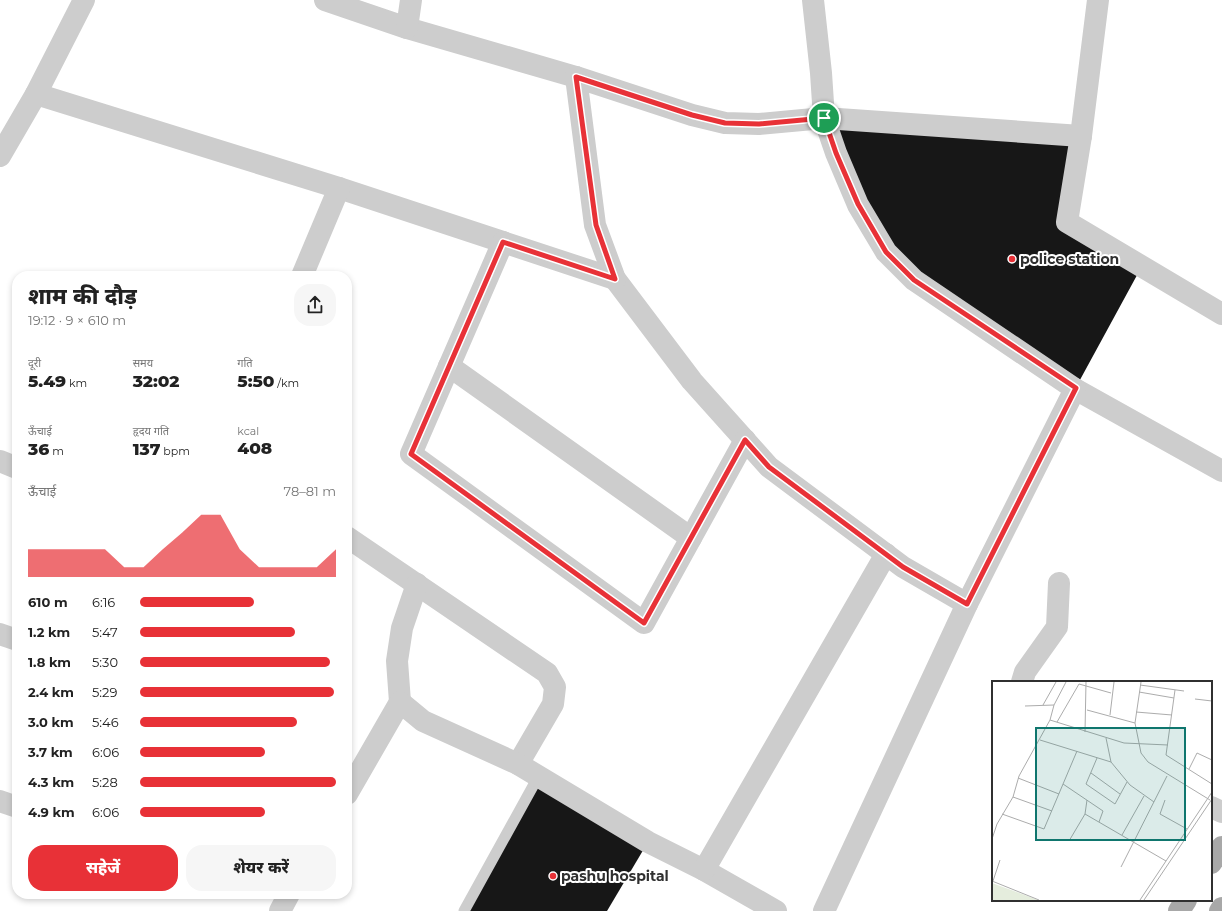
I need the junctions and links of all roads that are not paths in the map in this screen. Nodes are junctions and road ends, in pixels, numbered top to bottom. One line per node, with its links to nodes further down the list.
1 (84, 0): 8 (street)
2 (325, 0): 6 (street)
3 (411, 0): 6 (street)
4 (813, 0): 9 (street)
5 (1098, 0): 10 (street)
6 (407, 28): 7 (street)
7 (576, 77): 9 (street); 15 (street)
8 (36, 94): 11 (street); 12 (street)
9 (824, 118): 10 (street); 18 (street)
10 (1081, 136): 16 (street)
11 (0, 156)
12 (339, 188): 13 (street); 14 (street)
13 (503, 242): 15 (street); 17 (street)
14 (304, 271)
15 (615, 279): 19 (street)
16 (1222, 314)
17 (449, 366): 23 (street); 23 (street)
18 (1076, 388): 22 (street); 28 (street)
19 (745, 440): 23 (street); 25 (street)
20 (0, 462): 21 (street)
21 (12, 466)
22 (1222, 470)
23 (691, 538)
24 (352, 540): 27 (street)
25 (886, 554): 28 (street); 42 (street)
26 (1059, 583): 31 (street)
27 (417, 584): 32 (street); 33 (street)
28 (967, 604): 49 (street)
29 (0, 634): 30 (street)
30 (12, 638)
31 (1022, 681)
32 (400, 702): 33 (street); 35 (street)
33 (518, 764): 34 (street)
34 (538, 777): 42 (street); 47 (lane)
35 (352, 785)
36 (0, 801): 37 (street)
37 (12, 805)
38 (1212, 807): 39 (street)
39 (1222, 812)
40 (1222, 847): 41 (main road)
41 (1212, 862)
42 (704, 870): 48 (street)
43 (286, 899): 46 (street)
44 (1185, 901): 50 (main road)
45 (1222, 908): 51 (main road)
46 (280, 911)
47 (464, 911)
48 (776, 911)
49 (824, 911)
50 (1179, 911)
51 (1220, 911)

